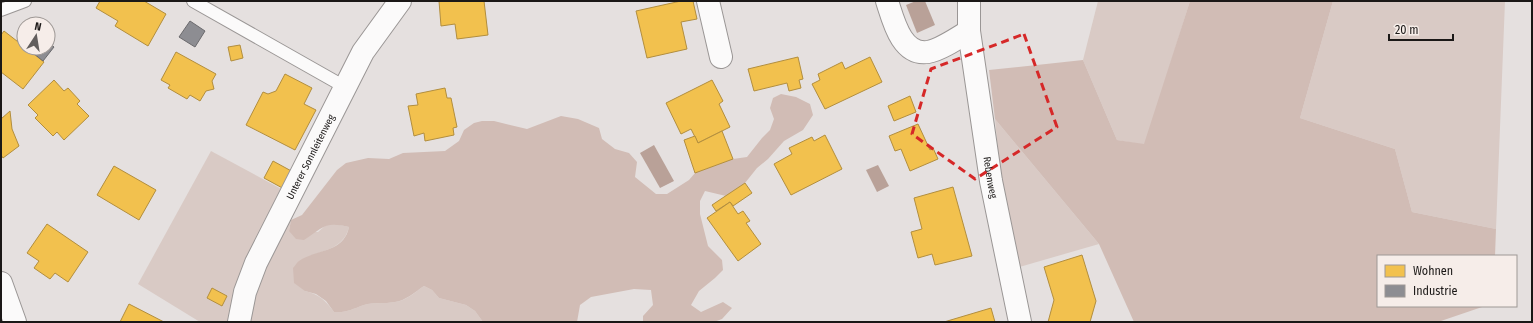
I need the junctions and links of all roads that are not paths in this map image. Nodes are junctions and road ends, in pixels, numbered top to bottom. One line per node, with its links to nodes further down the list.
1 (25, 1): 7 (lane)
2 (193, 1): 10 (lane)
3 (400, 1): 10 (street, Unterer Sonnleitenweg)
4 (708, 1): 9 (street)
5 (887, 1): 8 (street)
6 (969, 1): 8 (street, Rebenweg)
7 (1, 10)
8 (969, 31): 14 (street, Rebenweg)
9 (721, 57)
10 (344, 88): 13 (street, Unterer Sonnleitenweg)
11 (1, 283): 12 (street)
12 (15, 322)
13 (238, 322)
14 (1020, 322)

